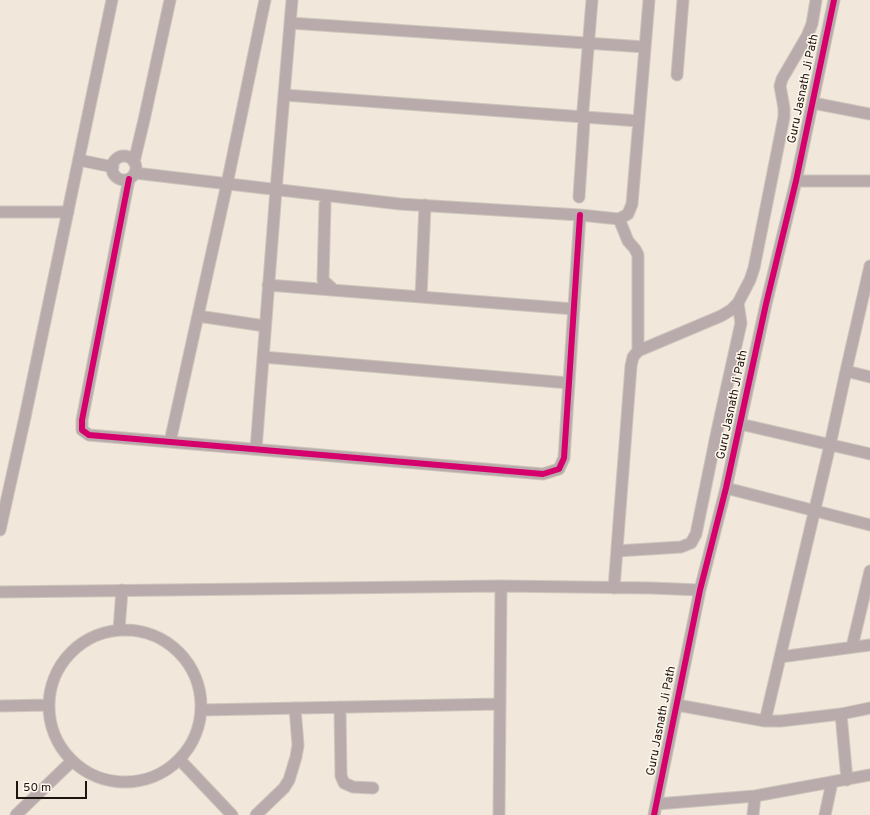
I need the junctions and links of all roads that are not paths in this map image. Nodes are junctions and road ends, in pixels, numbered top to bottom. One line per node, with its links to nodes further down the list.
1 (112, 0): 19 (street)
2 (170, 0): 20 (street)
3 (265, 0): 25 (street)
4 (292, 0): 10 (street)
5 (592, 0): 11 (street)
6 (649, 0): 12 (street)
7 (683, 0): 13 (street)
8 (816, 0): 38 (street)
9 (834, 0): 15 (street, Guru Jasnath Ji Path)
10 (290, 23): 11 (street); 14 (street)
11 (588, 43): 12 (street); 17 (street)
12 (645, 47): 18 (street)
13 (677, 76)
14 (284, 95): 17 (street); 26 (street)
15 (813, 103): 16 (street); 24 (street, Guru Jasnath Ji Path)
16 (870, 114)
17 (584, 117): 18 (street); 27 (street)
18 (639, 121): 33 (street)
19 (79, 160): 21 (street); 31 (street)
20 (134, 162): 21 (street); 22 (street)
21 (113, 167): 22 (street)
22 (132, 176): 25 (street); 48 (street)
23 (870, 180): 24 (street)
24 (796, 181): 47 (street, Guru Jasnath Ji Path)
25 (227, 184): 26 (street); 40 (street)
26 (276, 190): 29 (street); 35 (street)
27 (579, 197)
28 (325, 204): 36 (street)
29 (425, 205): 32 (street); 37 (street)
30 (0, 212): 31 (street)
31 (68, 212): 55 (street)
32 (580, 215): 33 (street); 39 (street)
33 (619, 219): 42 (street)
34 (870, 266): 44 (street)
35 (268, 285): 36 (street); 41 (street)
36 (334, 290): 37 (street)
37 (421, 297): 39 (street)
38 (738, 302): 42 (street); 56 (street)
39 (574, 309): 46 (street)
40 (198, 316): 41 (street); 48 (street)
41 (265, 326): 43 (street)
42 (638, 351): 56 (street)
43 (263, 358): 46 (street); 50 (street)
44 (846, 371): 45 (street); 49 (street)
45 (870, 377)
46 (569, 383): 50 (street)
47 (740, 424): 49 (street); 52 (street, Guru Jasnath Ji Path)
48 (170, 442): 50 (street)
49 (830, 445): 51 (street); 53 (street)
50 (256, 450)
51 (870, 454)
52 (726, 488): 53 (street); 61 (street, Guru Jasnath Ji Path)
53 (814, 510): 54 (street); 66 (street)
54 (870, 525)
55 (0, 530)
56 (617, 551): 59 (street)
57 (870, 571): 65 (street)
58 (501, 586): 59 (street); 60 (street); 67 (street)
59 (614, 588): 61 (street)
60 (122, 590): 62 (street); 63 (street)
61 (700, 590): 69 (street, Guru Jasnath Ji Path)
62 (0, 592)
63 (119, 630): 68 (street); 74 (street)
64 (870, 645): 65 (street)
65 (852, 647): 66 (street)
66 (780, 656): 76 (street)
67 (499, 704): 71 (street); 88 (street)
68 (49, 705): 70 (street); 78 (street)
69 (677, 705): 76 (street); 84 (street, Guru Jasnath Ji Path)
70 (0, 706)
71 (340, 707): 72 (street); 82 (street)
72 (295, 708): 74 (street); 87 (street)
73 (870, 708): 75 (street)
74 (202, 710): 77 (street)
75 (841, 714): 76 (street); 80 (street)
76 (765, 721)
77 (180, 760): 78 (street); 86 (street)
78 (72, 761): 85 (street)
79 (870, 775): 80 (street)
80 (847, 780): 81 (street)
81 (832, 782): 83 (street); 91 (street)
82 (373, 788)
83 (755, 796): 84 (street); 90 (street)
84 (657, 804): 89 (street, Guru Jasnath Ji Path)
85 (16, 815)
86 (232, 815)
87 (256, 815)
88 (499, 815)
89 (654, 815)
90 (752, 815)
91 (826, 815)

